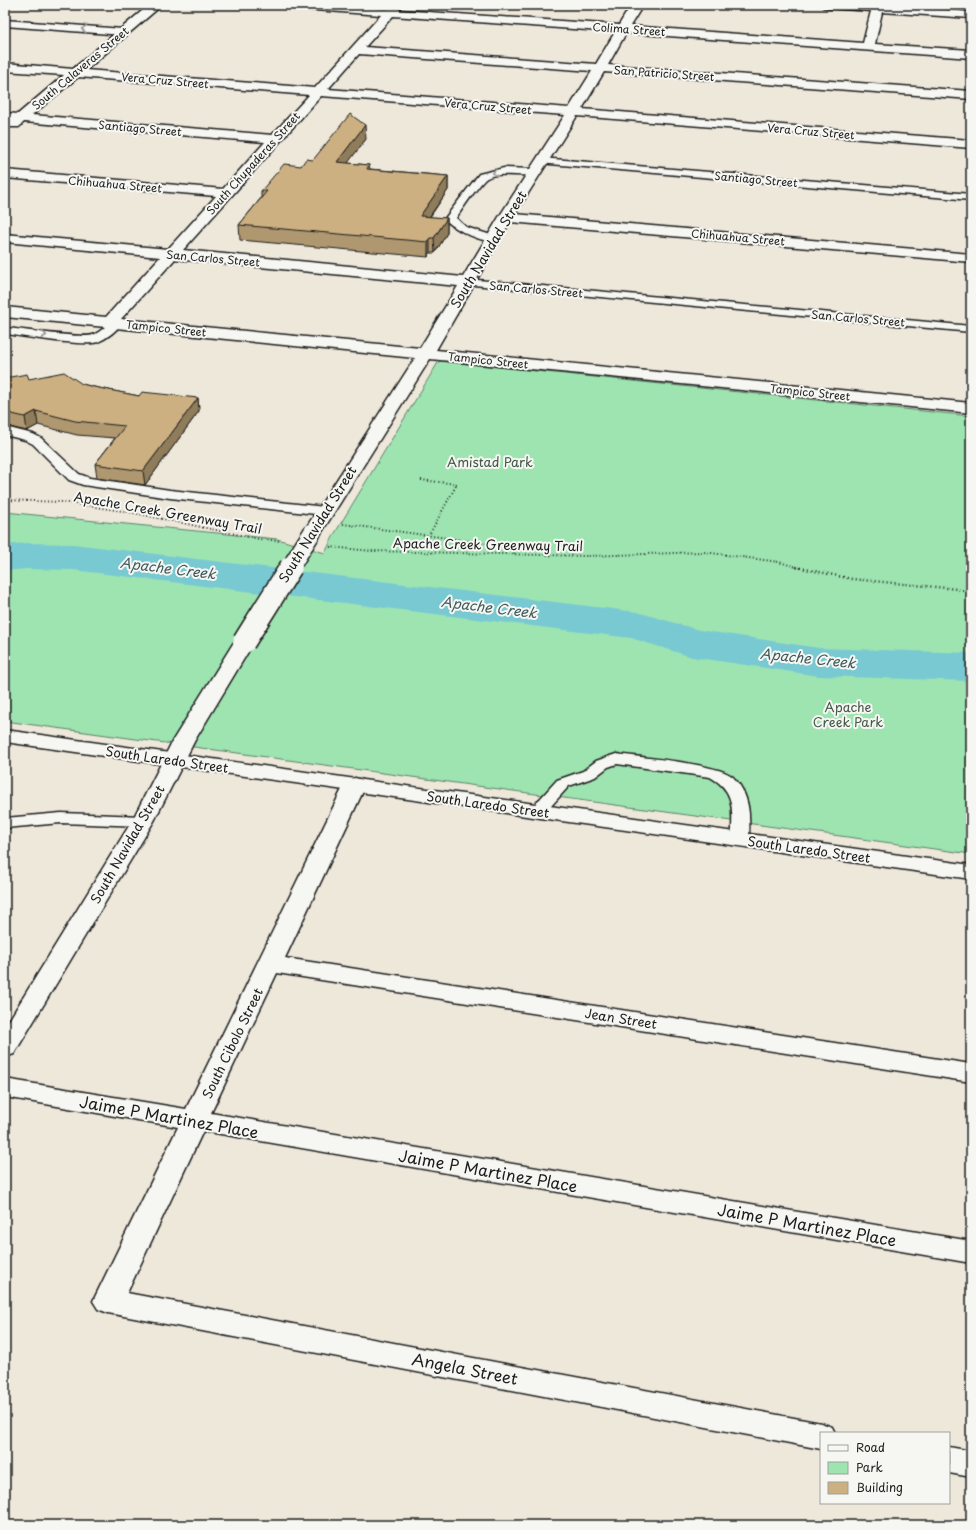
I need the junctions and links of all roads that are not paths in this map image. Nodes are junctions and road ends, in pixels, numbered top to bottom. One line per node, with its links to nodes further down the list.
1 (156, 5): 10 (street, South Calaveras Street)
2 (288, 5): 6 (street, Colima Street)
3 (637, 5): 9 (street, South Navidad Street)
4 (827, 5): 5 (street)
5 (877, 7): 7 (street); 11 (street)
6 (394, 9): 9 (street, Colima Street); 12 (street, South Chupaderas Street)
7 (971, 15)
8 (5, 23): 10 (lane, one-way to 8)
9 (623, 29): 11 (street, Colima Street); 15 (street, South Navidad Street)
10 (123, 32): 16 (street, South Calaveras Street)
11 (868, 47): 13 (street, Colima Street)
12 (356, 50): 15 (street, San Patricio Street); 17 (street, South Chupaderas Street)
13 (971, 54)
14 (5, 67): 16 (street, Vera Cruz Street)
15 (599, 68): 18 (street, San Patricio Street); 19 (street, South Navidad Street)
16 (74, 73): 17 (street, Vera Cruz Street); 21 (street, South Calaveras Street)
17 (317, 92): 19 (street, Vera Cruz Street); 23 (street, South Chupaderas Street)
18 (971, 95)
19 (573, 113): 24 (street, Vera Cruz Street); 25 (street, South Navidad Street)
20 (5, 117): 21 (street, Santiago Street)
21 (20, 118): 22 (street, South Calaveras Street); 23 (street, Santiago Street)
22 (5, 131)
23 (274, 140): 27 (street, South Chupaderas Street)
24 (971, 144)
25 (538, 167): 28 (lane, Santiago Street); 29 (street, South Navidad Street); 31 (lane, Santiago Street, one-way to 31)
26 (5, 174): 27 (street, Chihuahua Street)
27 (226, 193): 32 (street, South Chupaderas Street)
28 (971, 197)
29 (506, 217): 31 (street, South Navidad Street); 33 (street, Chihuahua Street)
30 (5, 238): 32 (street, San Carlos Street)
31 (493, 239): 34 (street, South Navidad Street)
32 (171, 254): 34 (street, San Carlos Street); 36 (street, South Chupaderas Street)
33 (971, 258)
34 (467, 282): 37 (lane, San Carlos Street); 39 (street, South Navidad Street)
35 (5, 312): 36 (street, Tampico Street)
36 (112, 323): 38 (lane, one-way to 36); 39 (street, Tampico Street)
37 (971, 328)
38 (5, 332)
39 (426, 354): 40 (street, Tampico Street); 42 (street, South Navidad Street)
40 (971, 408)
41 (5, 431): 42 (lane)
42 (325, 511): 44 (street, South Navidad Street, bridge)
43 (5, 736): 44 (street, South Laredo Street)
44 (174, 759): 45 (street, South Laredo Street); 47 (street, South Navidad Street)
45 (355, 785): 46 (street, South Laredo Street); 51 (street, South Cibolo Street)
46 (538, 811): 49 (street, South Laredo Street); 49 (lane)
47 (143, 821): 48 (lane); 52 (street, South Navidad Street)
48 (5, 823)
49 (740, 840): 50 (street, South Laredo Street)
50 (971, 872)
51 (270, 964): 53 (street, Jean Street); 55 (street, South Cibolo Street)
52 (5, 1048)
53 (971, 1073)
54 (5, 1088): 55 (street, Jaime P Martinez Place)
55 (195, 1120): 56 (street, Jaime P Martinez Place); 57 (street, South Cibolo Street)
56 (971, 1252)
57 (108, 1301): 58 (street, Angela Street)
58 (820, 1436)
59 (950, 1460): 60 (street)
60 (971, 1464)

